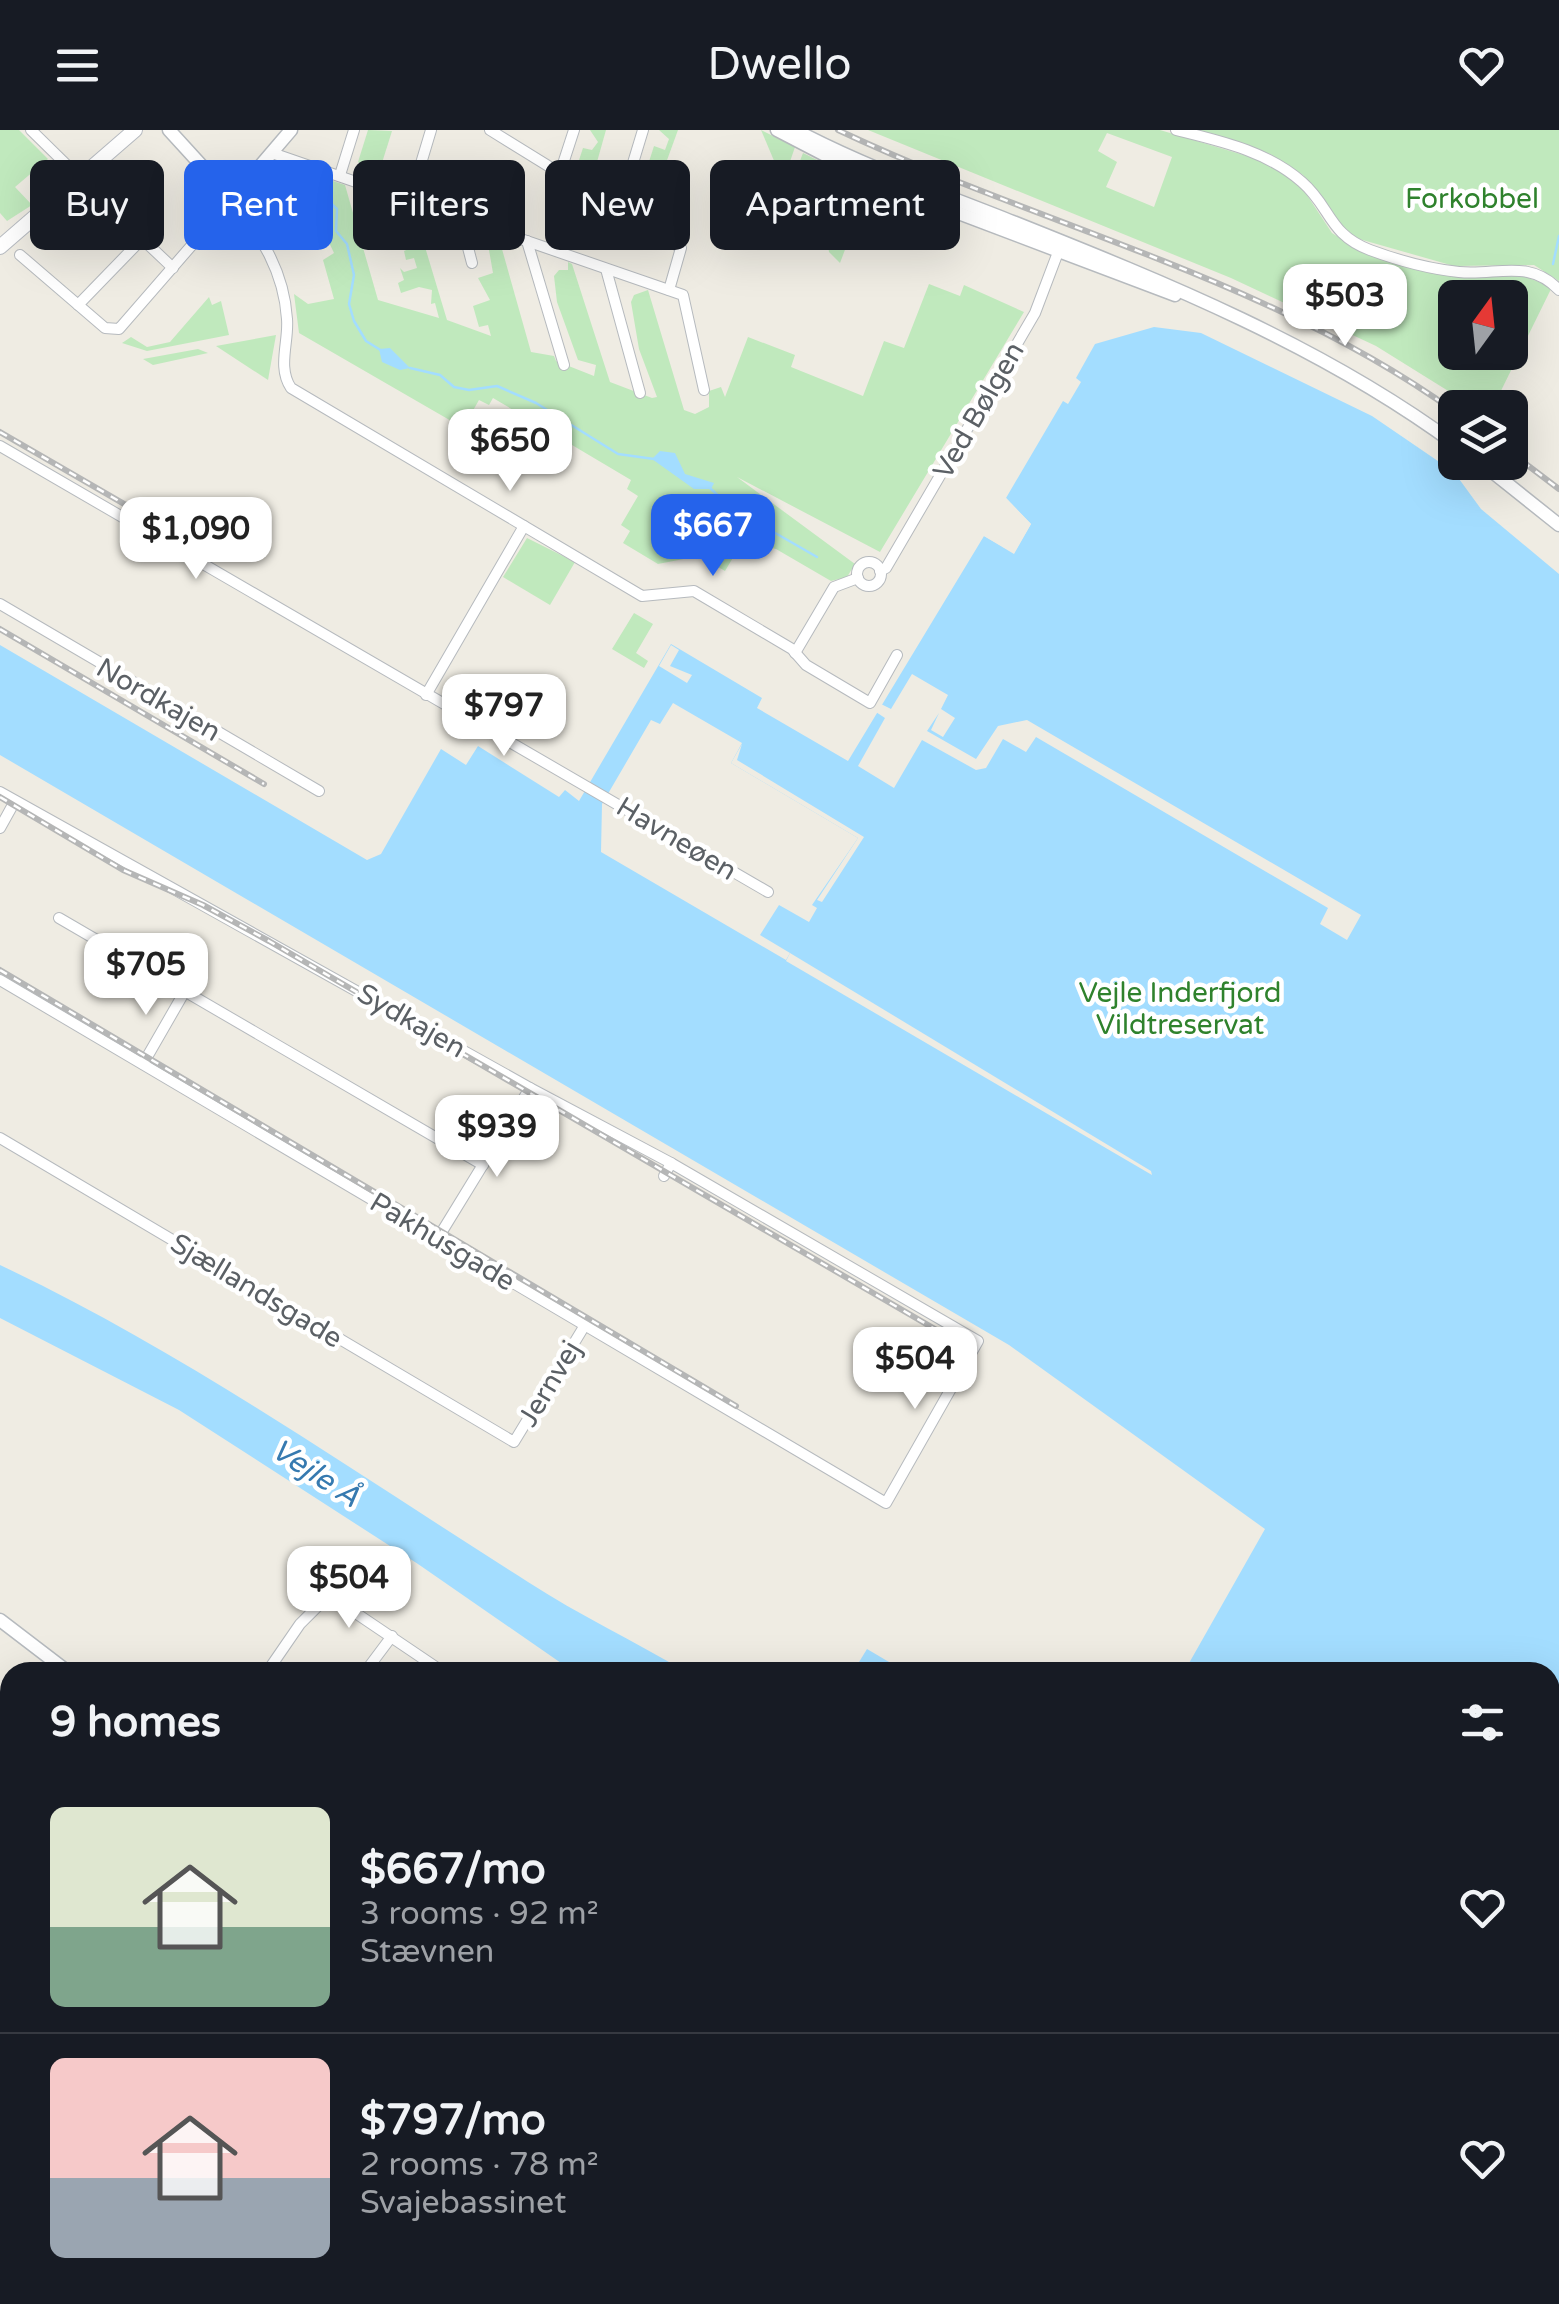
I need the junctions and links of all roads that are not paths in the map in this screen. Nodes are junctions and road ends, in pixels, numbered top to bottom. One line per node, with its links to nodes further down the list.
1 (31, 130): 15 (street)
2 (134, 130): 16 (main road)
3 (169, 130): 17 (street)
4 (291, 130): 14 (street)
5 (354, 130): 23 (street)
6 (431, 130): 19 (street)
7 (490, 130): 13 (street)
8 (574, 130): 20 (street)
9 (643, 130): 21 (street)
10 (777, 130): 28 (street)
11 (795, 130): 28 (street)
12 (1176, 130): 40 (street)
13 (504, 134): 22 (street)
14 (272, 153): 18 (street); 23 (street)
15 (62, 160)
16 (102, 160)
17 (196, 160)
18 (266, 160)
19 (422, 160)
20 (564, 160)
21 (634, 160)
22 (545, 163)
23 (340, 175): 24 (street)
24 (353, 180)
25 (30, 222): 27 (main road)
26 (527, 242): 38 (street); 42 (street)
27 (0, 247)
28 (1060, 247): 45 (street); 50 (street, Ved Bølgen)
29 (131, 250): 41 (street)
30 (154, 250): 37 (street)
31 (188, 250): 37 (street)
32 (267, 250): 49 (street)
33 (469, 250): 36 (street)
34 (680, 250): 39 (street)
35 (20, 255): 41 (street)
36 (472, 263)
37 (173, 268): 41 (street)
38 (606, 269): 39 (street); 44 (street)
39 (669, 290): 43 (street)
40 (1559, 290)
41 (78, 305)
42 (564, 365)
43 (704, 390)
44 (640, 394)
45 (1438, 433)
46 (0, 446): 55 (street, Havneøen)
47 (1503, 480): 48 (street)
48 (1559, 524)
49 (524, 526): 53 (street); 55 (street)
50 (880, 571): 51 (street); 51 (street)
51 (858, 578): 53 (street)
52 (0, 604): 56 (street, Nordkajen)
53 (795, 653): 54 (street)
54 (898, 656)
55 (426, 695): 60 (street, Havneøen)
56 (318, 790)
57 (0, 792): 58 (street, Sydkajen)
58 (15, 801): 59 (street); 65 (street, Sydkajen)
59 (0, 828)
60 (768, 892)
61 (59, 918): 63 (street)
62 (0, 980): 64 (street, Pakhusgade)
63 (185, 992): 64 (street); 68 (street)
64 (143, 1064): 70 (street, Pakhusgade)
65 (530, 1088): 67 (street, Sydkajen); 68 (street)
66 (0, 1138): 72 (street, Sjællandsgade)
67 (672, 1163): 69 (street); 73 (street, Sydkajen)
68 (483, 1165): 70 (street)
69 (664, 1176)
70 (438, 1238): 71 (street, Pakhusgade)
71 (585, 1325): 72 (street, Jernvej); 73 (street, Pakhusgade)
72 (514, 1442)
73 (886, 1503)
74 (0, 1620): 76 (street)
75 (392, 1636): 77 (street); 78 (street); 79 (street)
76 (55, 1662)
77 (275, 1662)
78 (372, 1662)
79 (429, 1662)

